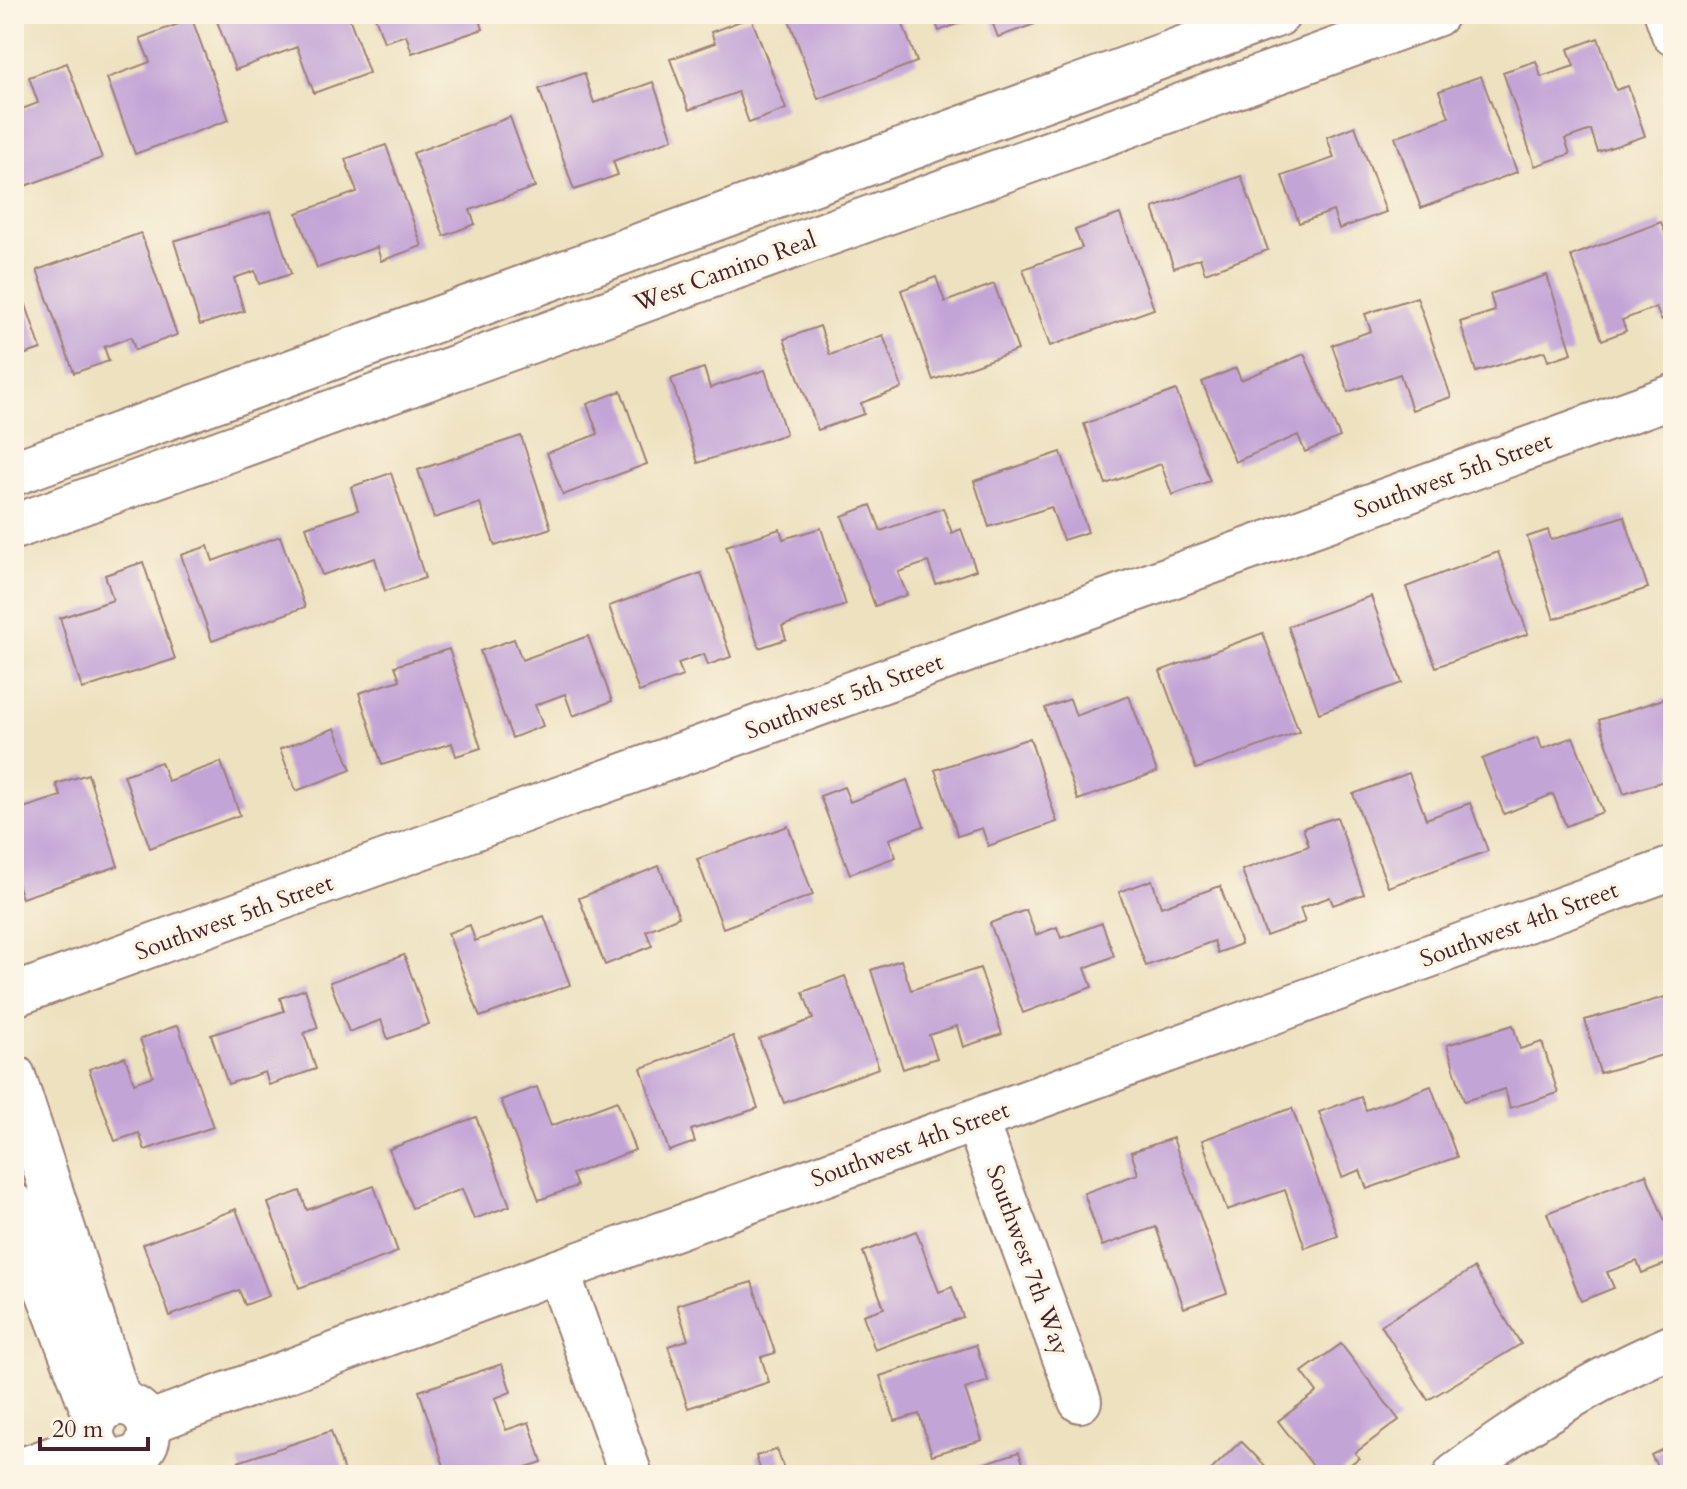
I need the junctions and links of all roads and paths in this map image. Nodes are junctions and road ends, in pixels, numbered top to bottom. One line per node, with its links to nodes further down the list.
1 (1278, 14): 5 (street)
2 (1436, 14): 6 (street, West Camino Real)
3 (1666, 14): 4 (street)
4 (1673, 34)
5 (756, 203): 6 (street); 8 (street)
6 (775, 253): 9 (street, West Camino Real)
7 (1673, 396): 11 (street, Southwest 5th Street)
8 (14, 473)
9 (14, 527)
10 (1673, 868): 13 (street, Southwest 4th Street)
11 (14, 995)
12 (14, 1076): 18 (street)
13 (976, 1120): 15 (street, Southwest 4th Street); 17 (street, Southwest 7th Way)
14 (14, 1205): 18 (street)
15 (558, 1271): 18 (street, Southwest 4th Street); 20 (street)
16 (1673, 1346): 21 (street)
17 (1080, 1401)
18 (120, 1437): 19 (street, Southwest 4th Street)
19 (14, 1472)
20 (631, 1475)
21 (1455, 1475)

